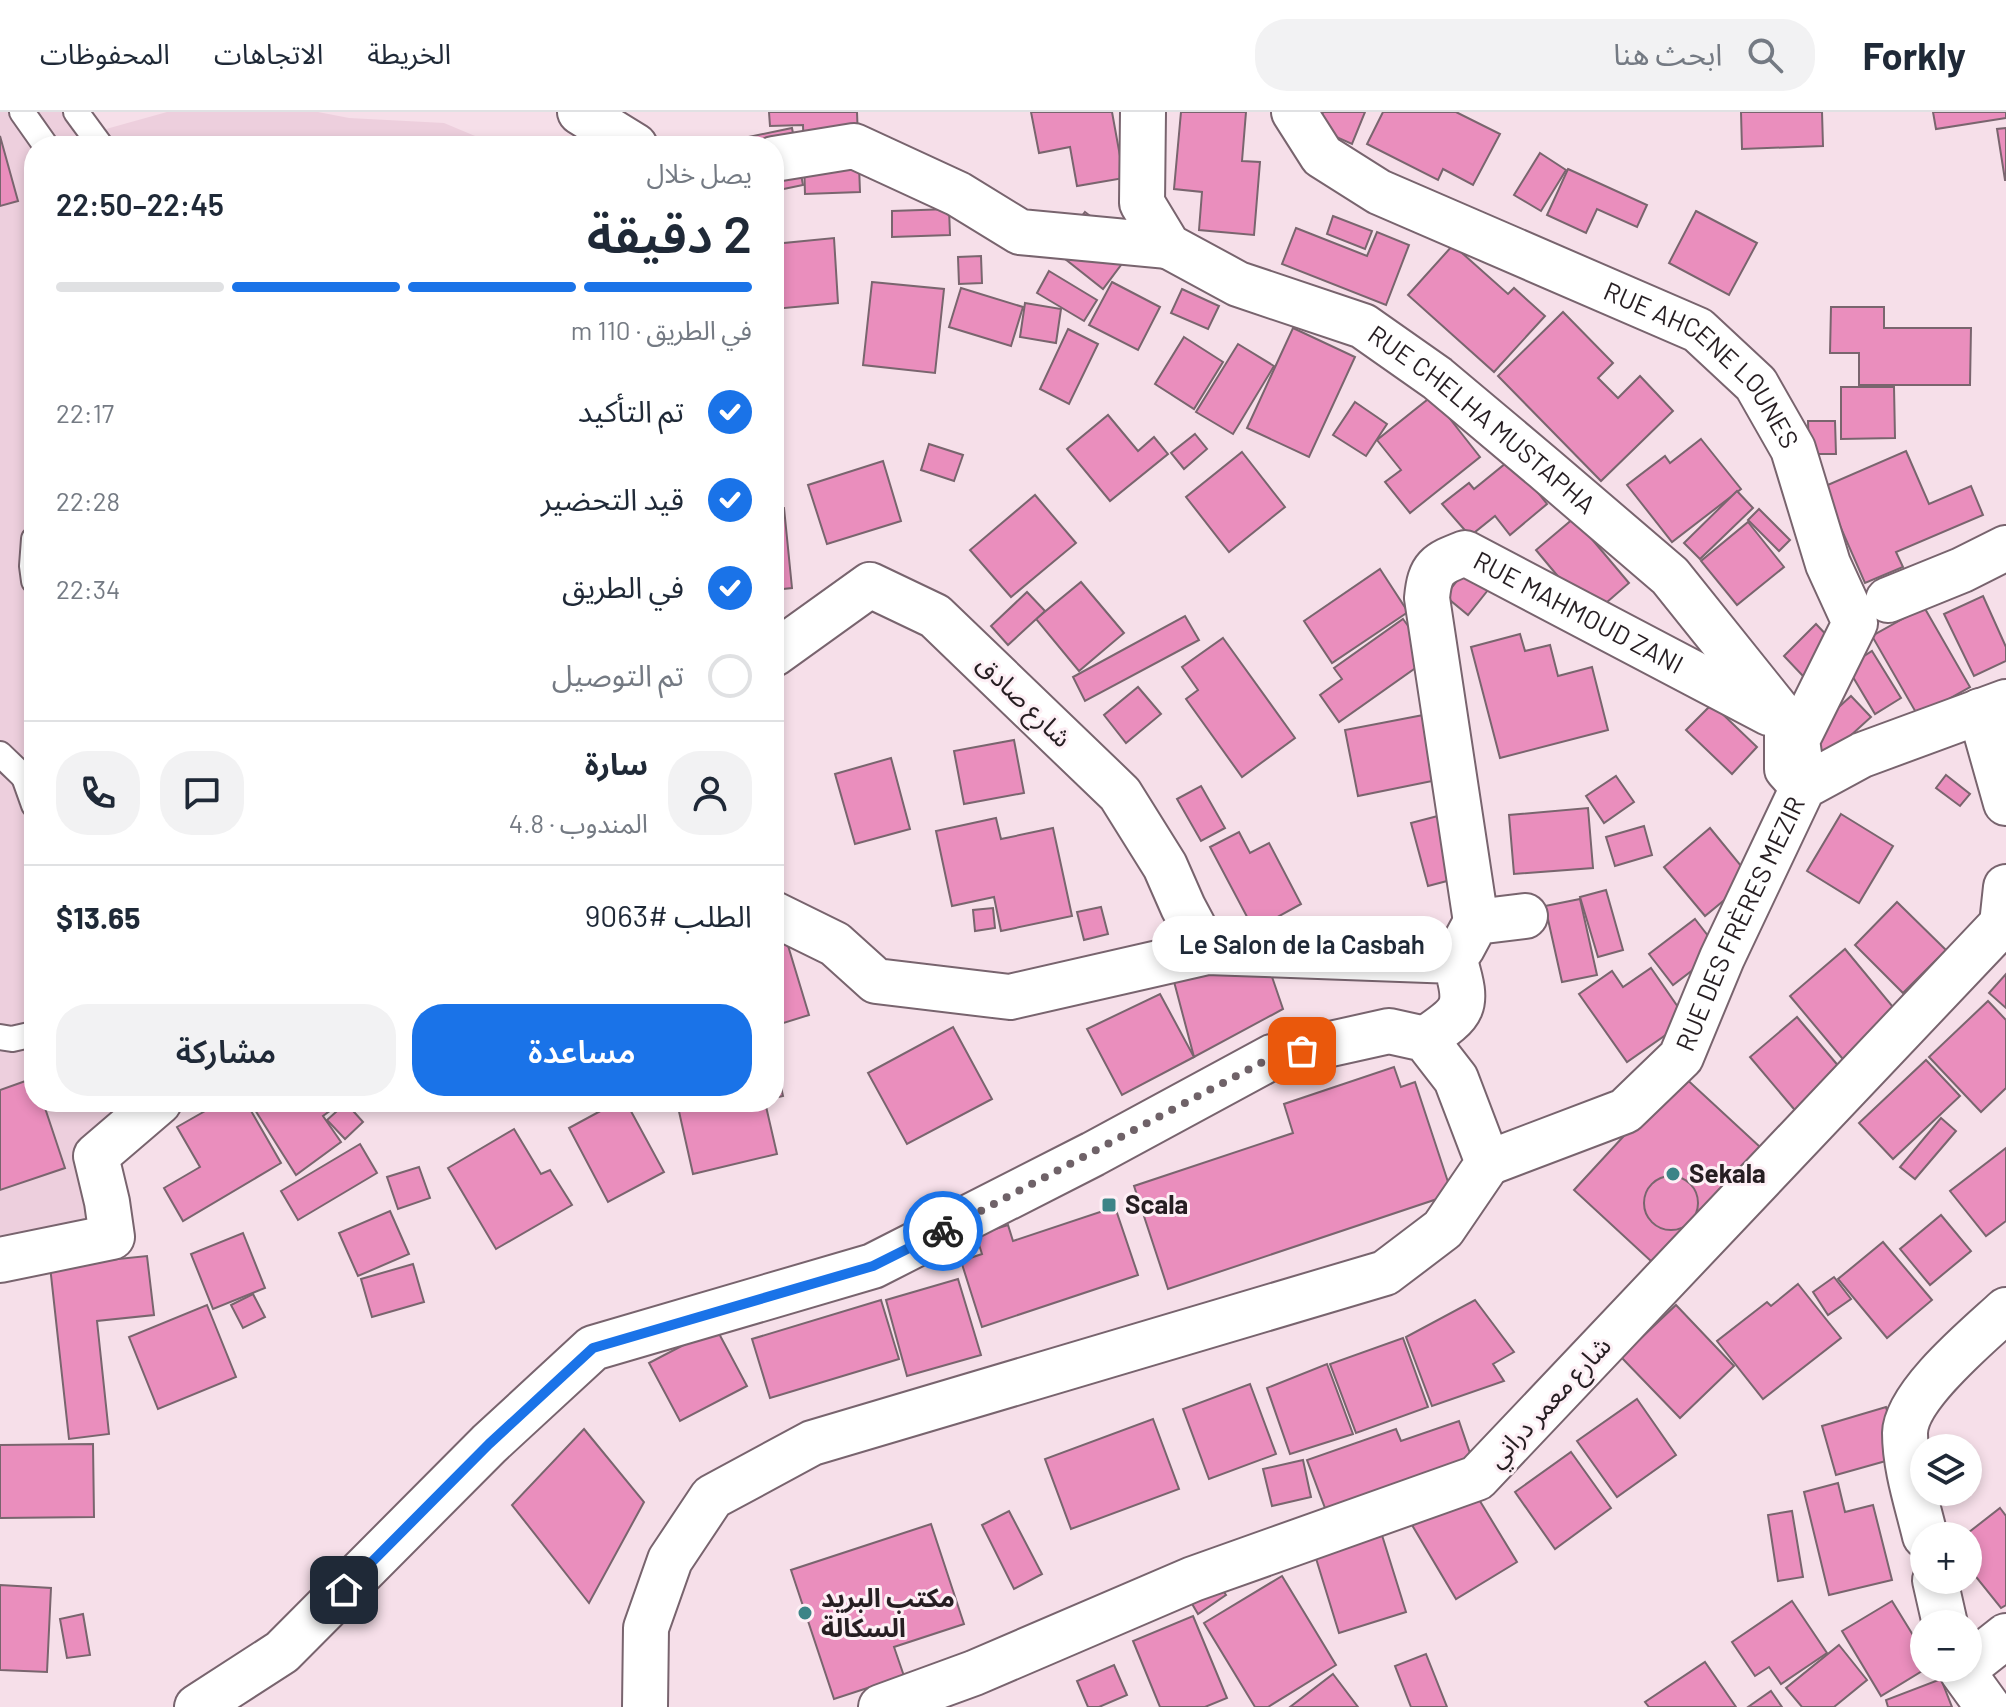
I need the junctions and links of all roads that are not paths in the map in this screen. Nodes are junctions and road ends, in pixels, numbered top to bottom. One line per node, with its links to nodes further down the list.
1 (22, 112): 6 (lane)
2 (76, 112): 7 (lane)
3 (580, 112): 8 (street)
4 (1143, 112): 10 (street)
5 (1294, 112): 18 (street, RUE AHCENE LOUNES)
6 (39, 136)
7 (94, 136)
8 (619, 136)
9 (784, 157): 10 (street)
10 (1168, 246): 15 (street, RUE CHELHA MUSTAPHA)
11 (2006, 548): 12 (street)
12 (1888, 600)
13 (784, 647): 24 (street, شارع صادق)
14 (1993, 706): 18 (street, RUE DES FRÈRES MEZIR); 19 (street)
15 (1787, 722): 18 (street); 23 (street, RUE MAHMOUD ZANI)
16 (0, 754): 17 (lane)
17 (24, 773)
18 (1803, 787): 30 (street, RUE DES FRÈRES MEZIR)
19 (2006, 803)
20 (2006, 887): 39 (street, شارع معمر دراني)
21 (1525, 916): 23 (street)
22 (784, 919): 24 (street)
23 (1476, 922): 25 (street)
24 (1207, 952): 25 (street)
25 (1455, 961): 28 (street)
26 (24, 1036): 27 (lane)
27 (0, 1037)
28 (1425, 1039): 30 (street); 37 (street)
29 (147, 1112): 31 (street)
30 (1488, 1163): 38 (street)
31 (0, 1260)
32 (2006, 1310): 33 (street)
33 (1922, 1522)
34 (2006, 1636): 35 (street)
35 (1982, 1654)
36 (1973, 1682): 40 (street)
37 (197, 1707)
38 (645, 1707)
39 (881, 1707)
40 (1988, 1707)

